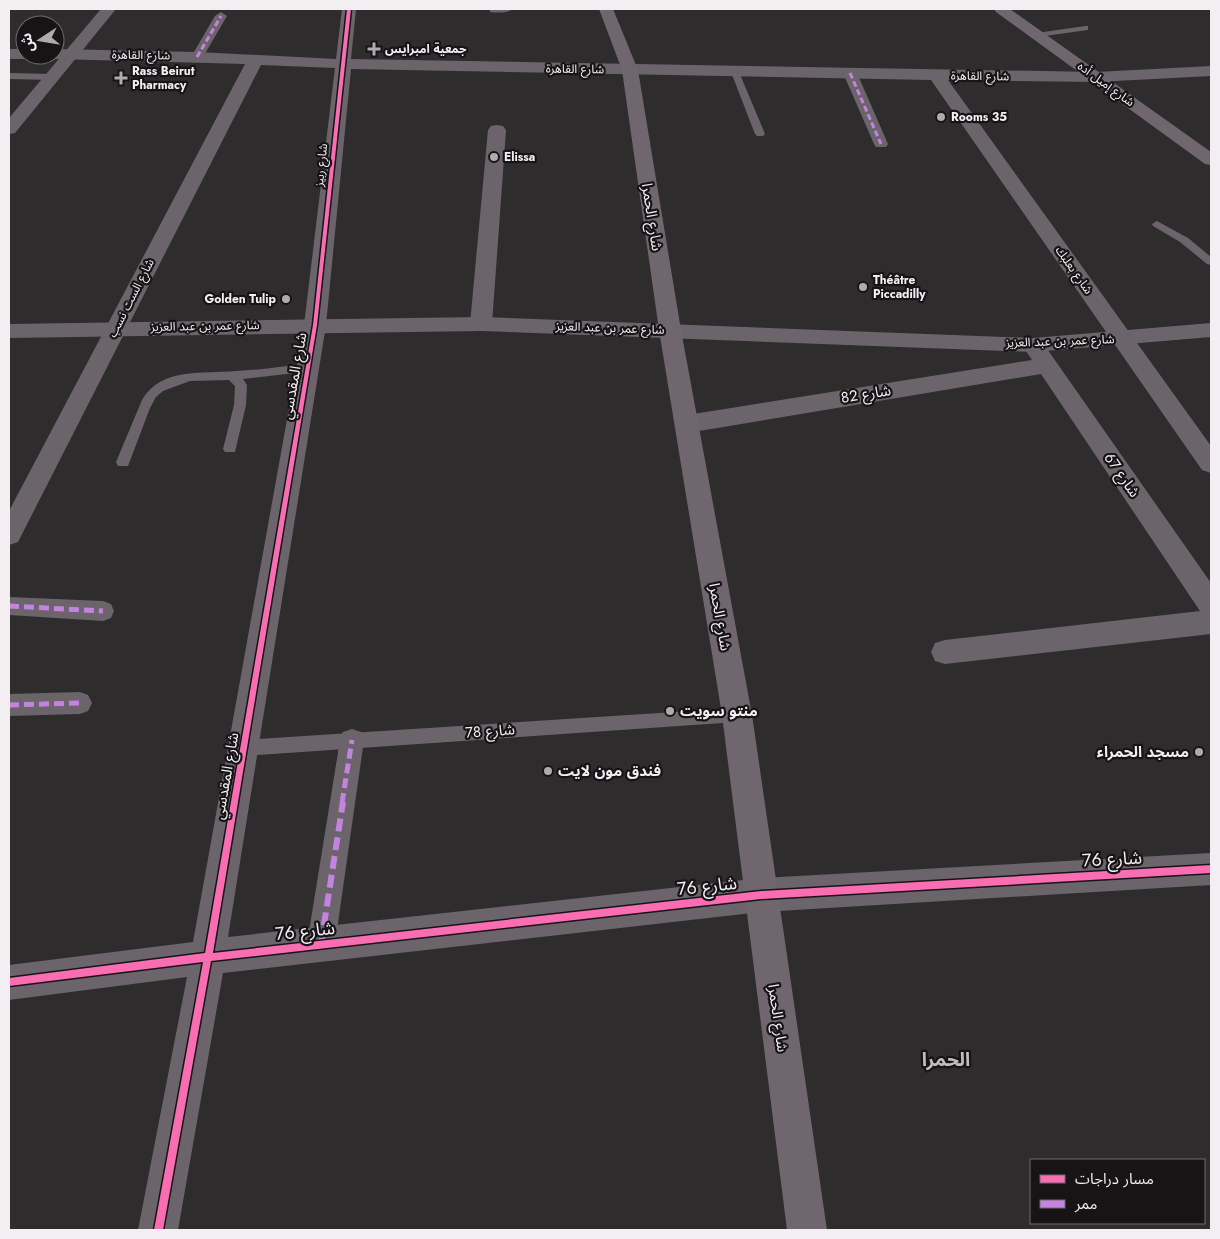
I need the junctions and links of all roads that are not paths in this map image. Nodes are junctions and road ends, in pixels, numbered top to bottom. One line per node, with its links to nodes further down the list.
1 (109, 9): 10 (street)
2 (349, 9): 14 (street, شارع ربيز)
3 (508, 9): 6 (lane)
4 (606, 9): 16 (main road, شارع الحمرا)
5 (1001, 9): 9 (main road, شارع إميل أده)
6 (493, 10)
7 (222, 16): 12 (street)
8 (1085, 28): 9 (lane)
9 (1037, 35): 23 (main road, شارع إميل أده)
10 (65, 52)
11 (65, 54): 12 (street, شارع القاهرة)
12 (197, 56): 13 (street, شارع القاهرة)
13 (255, 60): 14 (street, شارع القاهرة); 33 (street, شارع الست نسب)
14 (344, 64): 16 (street, شارع القاهرة); 32 (street, شارع ربيز)
15 (58, 65): 22 (street)
16 (630, 70): 18 (street, شارع القاهرة); 34 (main road, شارع الحمرا)
17 (1211, 71): 23 (street, شارع القاهرة)
18 (735, 72): 19 (street, شارع القاهرة); 26 (lane)
19 (850, 73): 20 (street, شارع القاهرة); 27 (street)
20 (936, 75): 23 (street, شارع القاهرة); 37 (street, شارع بعلبك)
21 (9, 76): 22 (lane)
22 (52, 77): 24 (street)
23 (1096, 77): 28 (main road, شارع إميل أده)
24 (9, 129)
25 (498, 130): 31 (street)
26 (760, 134)
27 (880, 144)
28 (1211, 160)
29 (1158, 224): 30 (lane)
30 (1211, 262)
31 (481, 324): 32 (street, شارع عمر بن عبد العزيز); 34 (street, شارع عمر بن عبد العزيز)
32 (315, 325): 33 (street, شارع عمر بن عبد العزيز); 40 (street, شارع المقدسي)
33 (116, 328): 36 (street, شارع عمر بن عبد العزيز); 46 (street, شارع الست نسب)
34 (670, 330): 38 (street, شارع عمر بن عبد العزيز); 42 (main road, شارع الحمرا)
35 (1211, 330): 37 (street, شارع عمر بن عبد العزيز)
36 (9, 331)
37 (1123, 339): 38 (street, شارع عمر بن عبد العزيز); 45 (street, شارع بعلبك)
38 (1033, 345): 39 (street, شارع 67)
39 (1046, 365): 42 (street, شارع 82); 47 (street, شارع 67)
40 (308, 368): 41 (lane); 56 (street, شارع المقدسي)
41 (233, 376): 43 (lane); 44 (lane)
42 (687, 424): 54 (main road, شارع الحمرا)
43 (230, 449)
44 (123, 462)
45 (1211, 464)
46 (9, 536)
47 (1211, 605)
48 (9, 606): 49 (street)
49 (103, 612)
50 (1211, 622): 51 (street)
51 (946, 652)
52 (80, 703): 53 (street)
53 (9, 706)
54 (737, 715): 55 (lane, شارع 78); 58 (main road, شارع الحمرا)
55 (352, 740): 56 (lane, شارع 78); 59 (street)
56 (244, 748): 60 (street, شارع المقدسي)
57 (1211, 868): 58 (street, شارع 76)
58 (761, 895): 59 (street, شارع 76); 63 (main road, شارع الحمرا)
59 (321, 944): 60 (street, شارع 76)
60 (208, 957): 61 (street, شارع 76); 62 (street, شارع المقدسي)
61 (9, 982)
62 (158, 1230)
63 (806, 1230)

